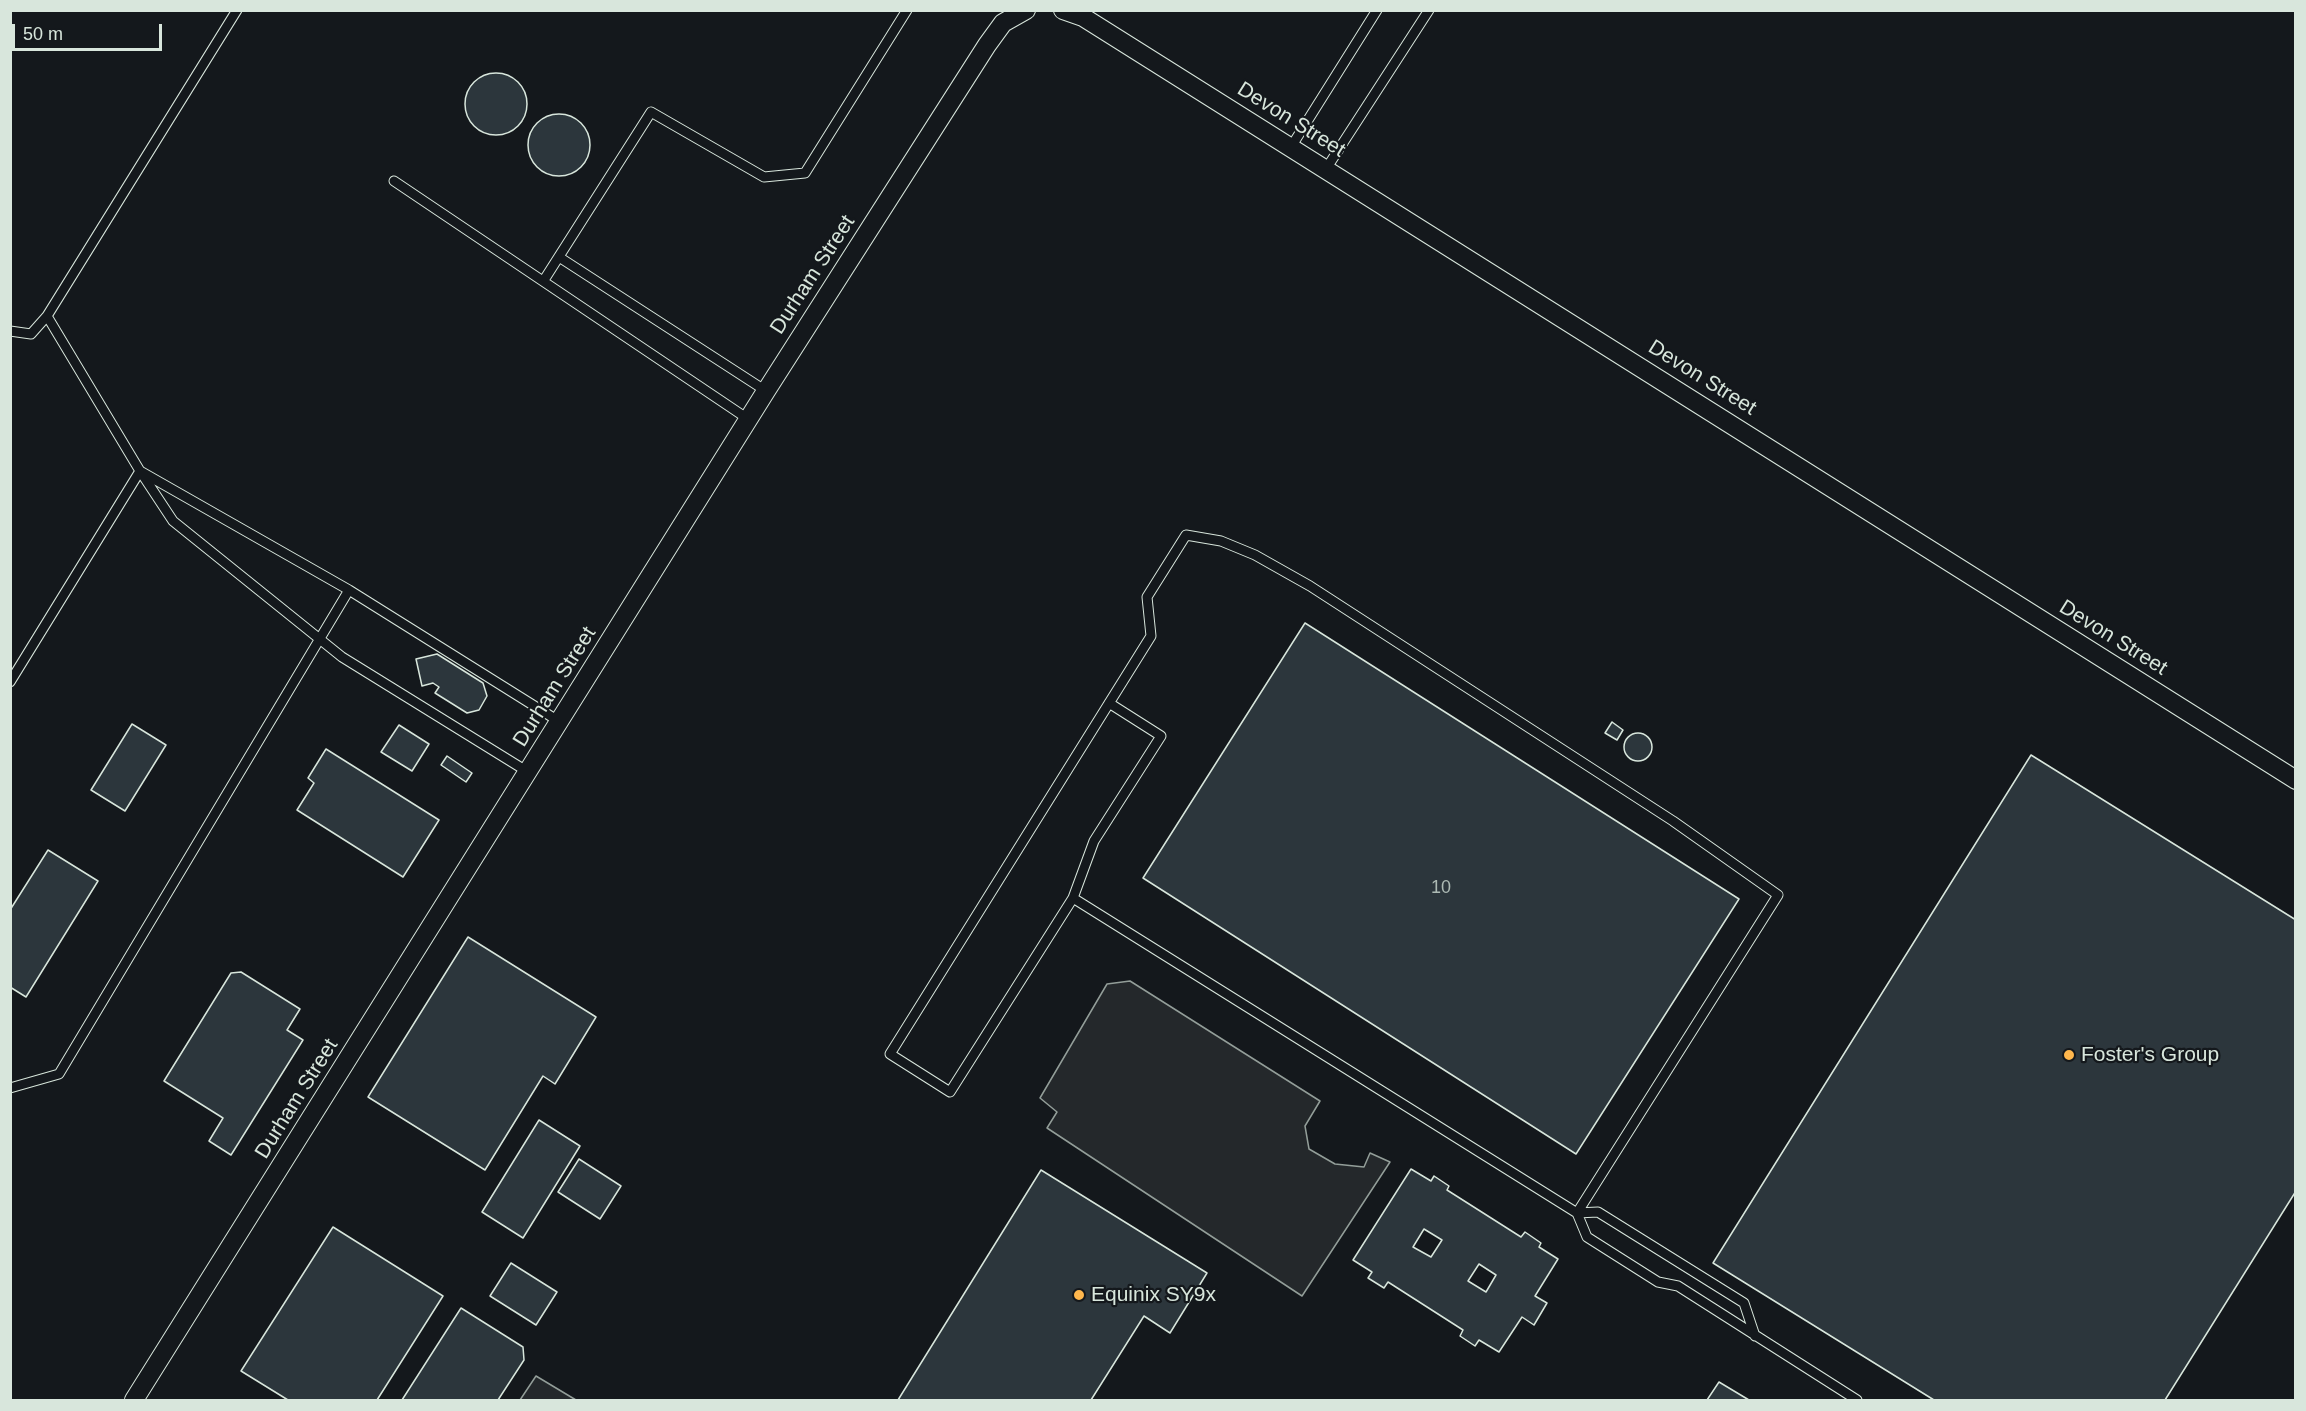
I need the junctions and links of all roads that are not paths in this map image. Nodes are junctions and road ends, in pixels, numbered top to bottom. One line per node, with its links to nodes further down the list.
1 (237, 10): 12 (lane)
2 (907, 10): 10 (lane)
3 (1026, 10): 14 (street, Durham Street)
4 (1063, 10): 7 (street, Devon Street)
5 (1377, 10): 7 (lane)
6 (1429, 10): 8 (lane)
7 (1291, 147): 8 (street, Devon Street)
8 (1326, 169): 23 (street, Devon Street)
9 (394, 181): 11 (lane)
10 (559, 257): 11 (lane); 14 (lane)
11 (544, 280): 15 (lane)
12 (47, 316): 13 (lane); 16 (lane)
13 (10, 331)
14 (766, 391): 15 (street, Durham Street)
15 (748, 419): 21 (street, Durham Street)
16 (140, 471): 17 (lane); 18 (lane); 19 (lane)
17 (349, 591): 18 (lane); 21 (lane)
18 (320, 639): 22 (lane); 25 (lane)
19 (10, 682)
20 (1109, 703): 24 (lane); 24 (lane); 26 (lane)
21 (560, 722): 22 (street, Durham Street)
22 (528, 772): 28 (street, Durham Street)
23 (2295, 780)
24 (1073, 898): 26 (lane)
25 (10, 1088)
26 (1577, 1213): 27 (lane); 27 (lane)
27 (1755, 1336): 29 (lane)
28 (134, 1401)
29 (1857, 1401)

